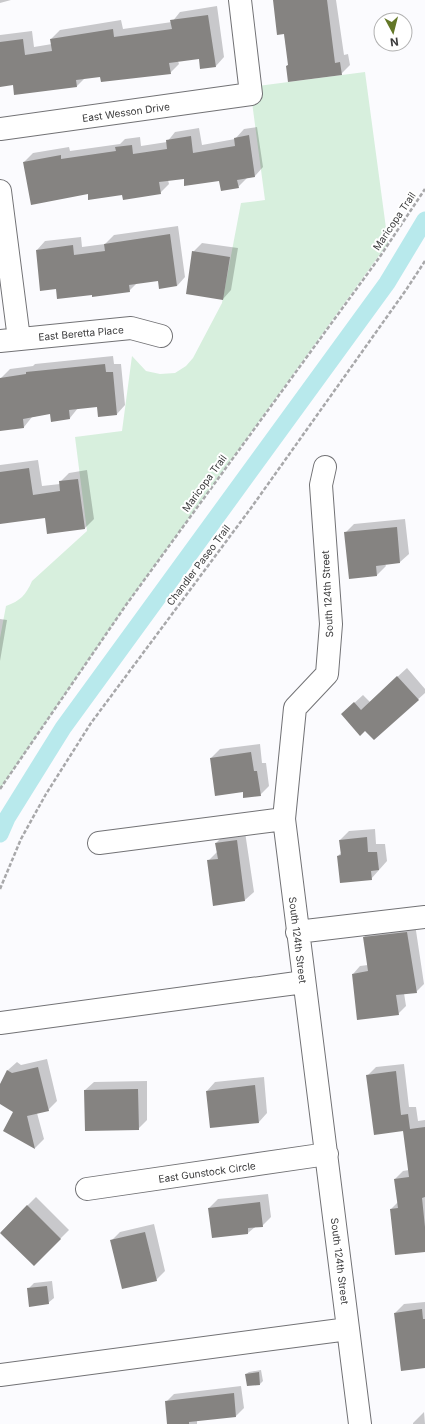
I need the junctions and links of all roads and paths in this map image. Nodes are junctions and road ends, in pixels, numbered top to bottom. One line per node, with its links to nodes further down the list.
1 (240, 0): 2 (street, East Wesson Drive)
2 (0, 129)
3 (425, 190): 9 (path, Maricopa Trail)
4 (0, 191): 7 (street)
5 (425, 261): 12 (path, Chandler Paseo Trail)
6 (161, 336): 7 (street, East Beretta Place)
7 (9, 340)
8 (325, 467): 10 (street, South 124th Street)
9 (0, 789)
10 (284, 819): 11 (street); 14 (street, South 124th Street)
11 (99, 843)
12 (0, 889)
13 (425, 917): 14 (street)
14 (297, 932): 15 (street, South 124th Street)
15 (304, 982): 16 (street); 17 (street, South 124th Street)
16 (0, 1023)
17 (327, 1154): 18 (street, East Gunstock Circle); 19 (street, South 124th Street)
18 (87, 1189)
19 (348, 1329): 20 (street); 21 (street, South 124th Street)
20 (0, 1375)
21 (360, 1424)

